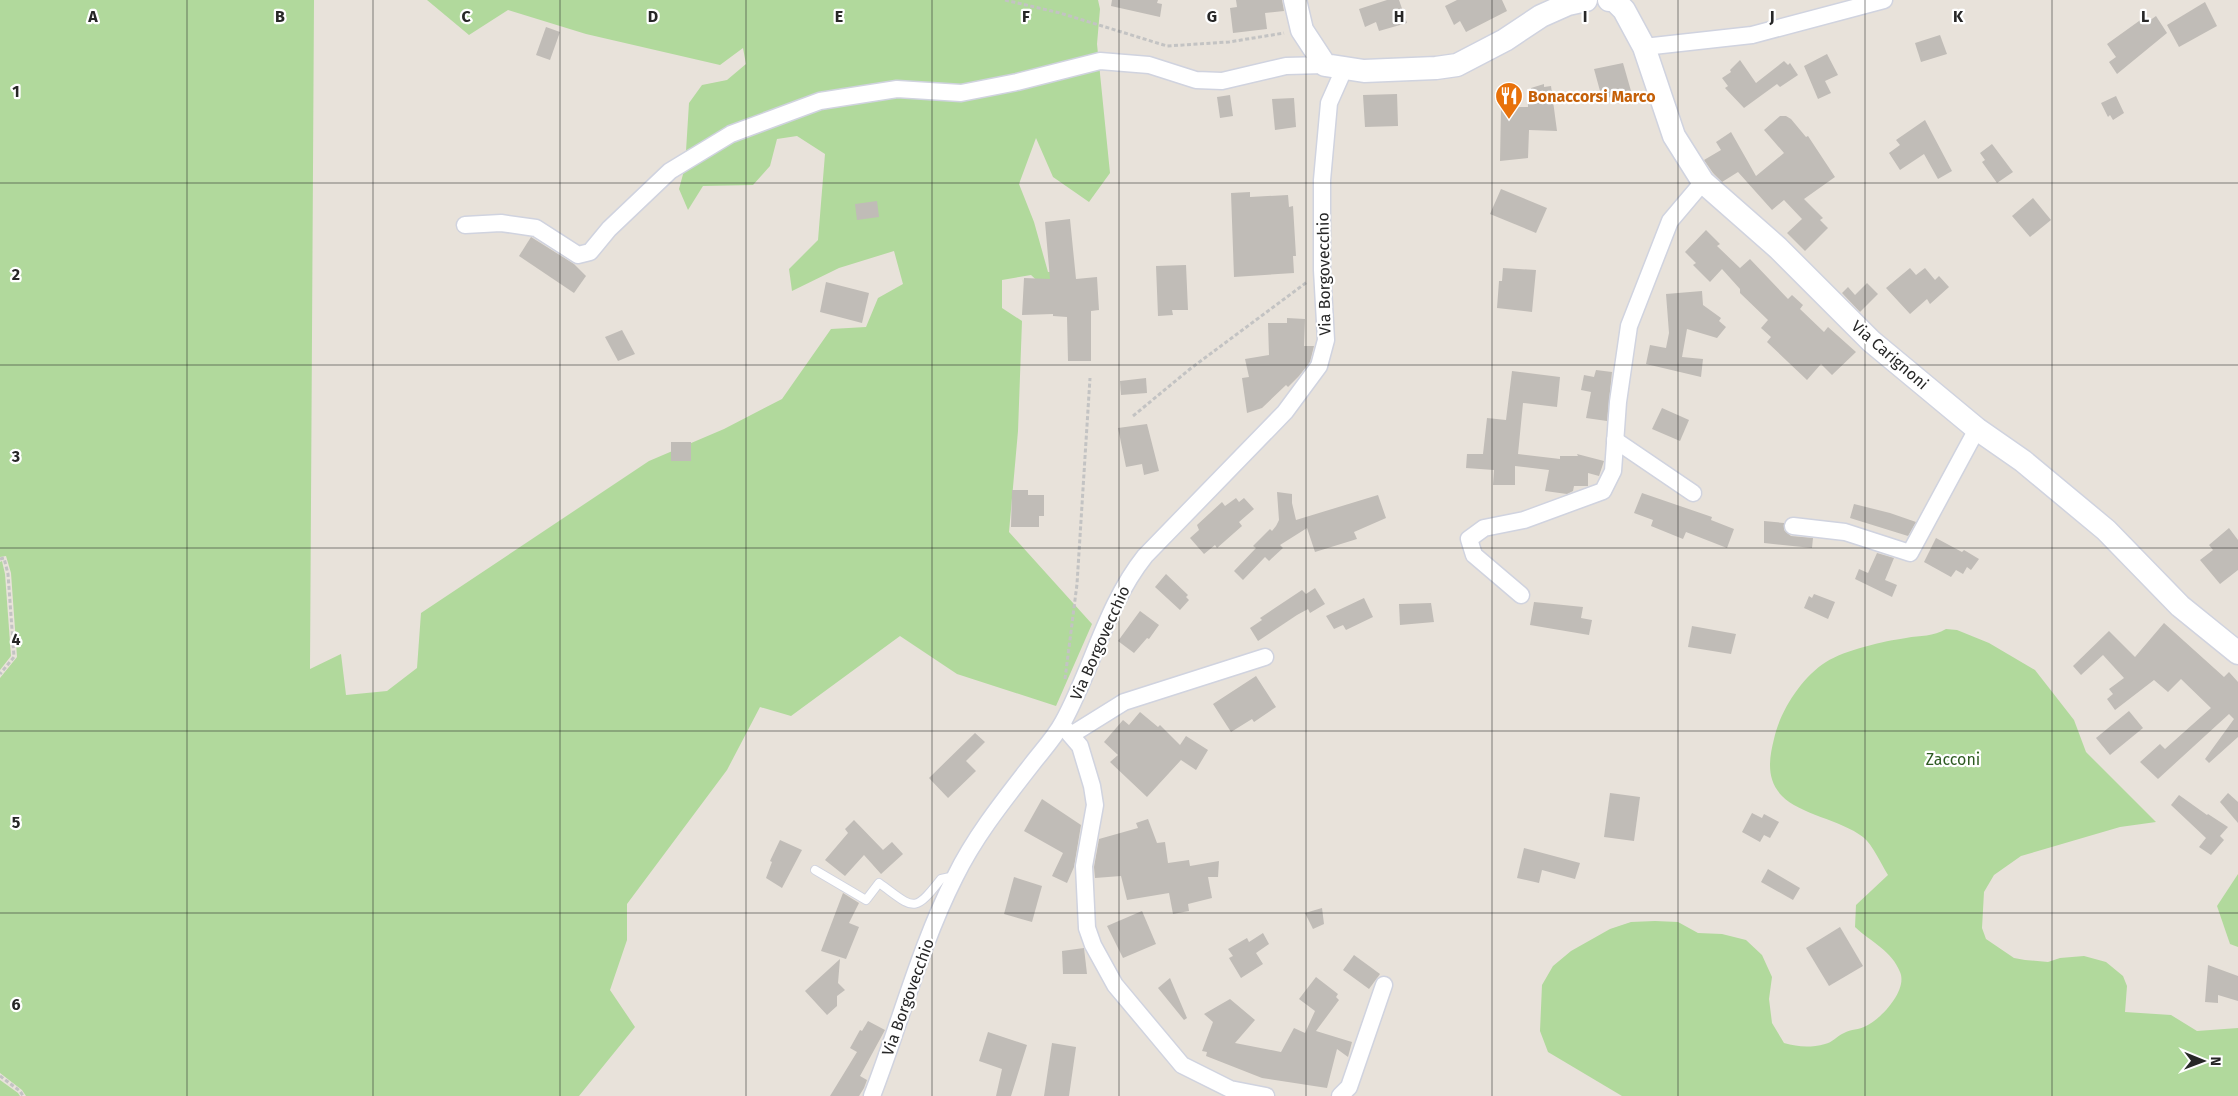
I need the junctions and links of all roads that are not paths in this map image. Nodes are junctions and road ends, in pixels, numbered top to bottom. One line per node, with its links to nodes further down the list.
1 (1295, 0): 7 (street)
2 (1586, 0): 7 (street)
3 (1609, 0): 4 (street)
4 (1614, 0): 6 (street, Via Carignoni)
5 (1883, 0): 6 (street)
6 (1644, 47): 8 (street, Via Carignoni)
7 (1335, 66): 9 (street); 17 (street, Via Borgovecchio)
8 (1703, 182): 10 (street, Via Carignoni); 11 (street)
9 (465, 226)
10 (1977, 429): 13 (street); 15 (street, Via Carignoni)
11 (1615, 440): 12 (street); 14 (street)
12 (1693, 493)
13 (1793, 526)
14 (1521, 594)
15 (2238, 653)
16 (1265, 657): 17 (street)
17 (1066, 730): 19 (street, Via Borgovecchio); 22 (street)
18 (815, 870): 19 (lane)
19 (955, 876): 21 (street, Via Borgovecchio)
20 (1384, 985): 23 (street)
21 (872, 1096)
22 (1266, 1096)
23 (1340, 1096)

